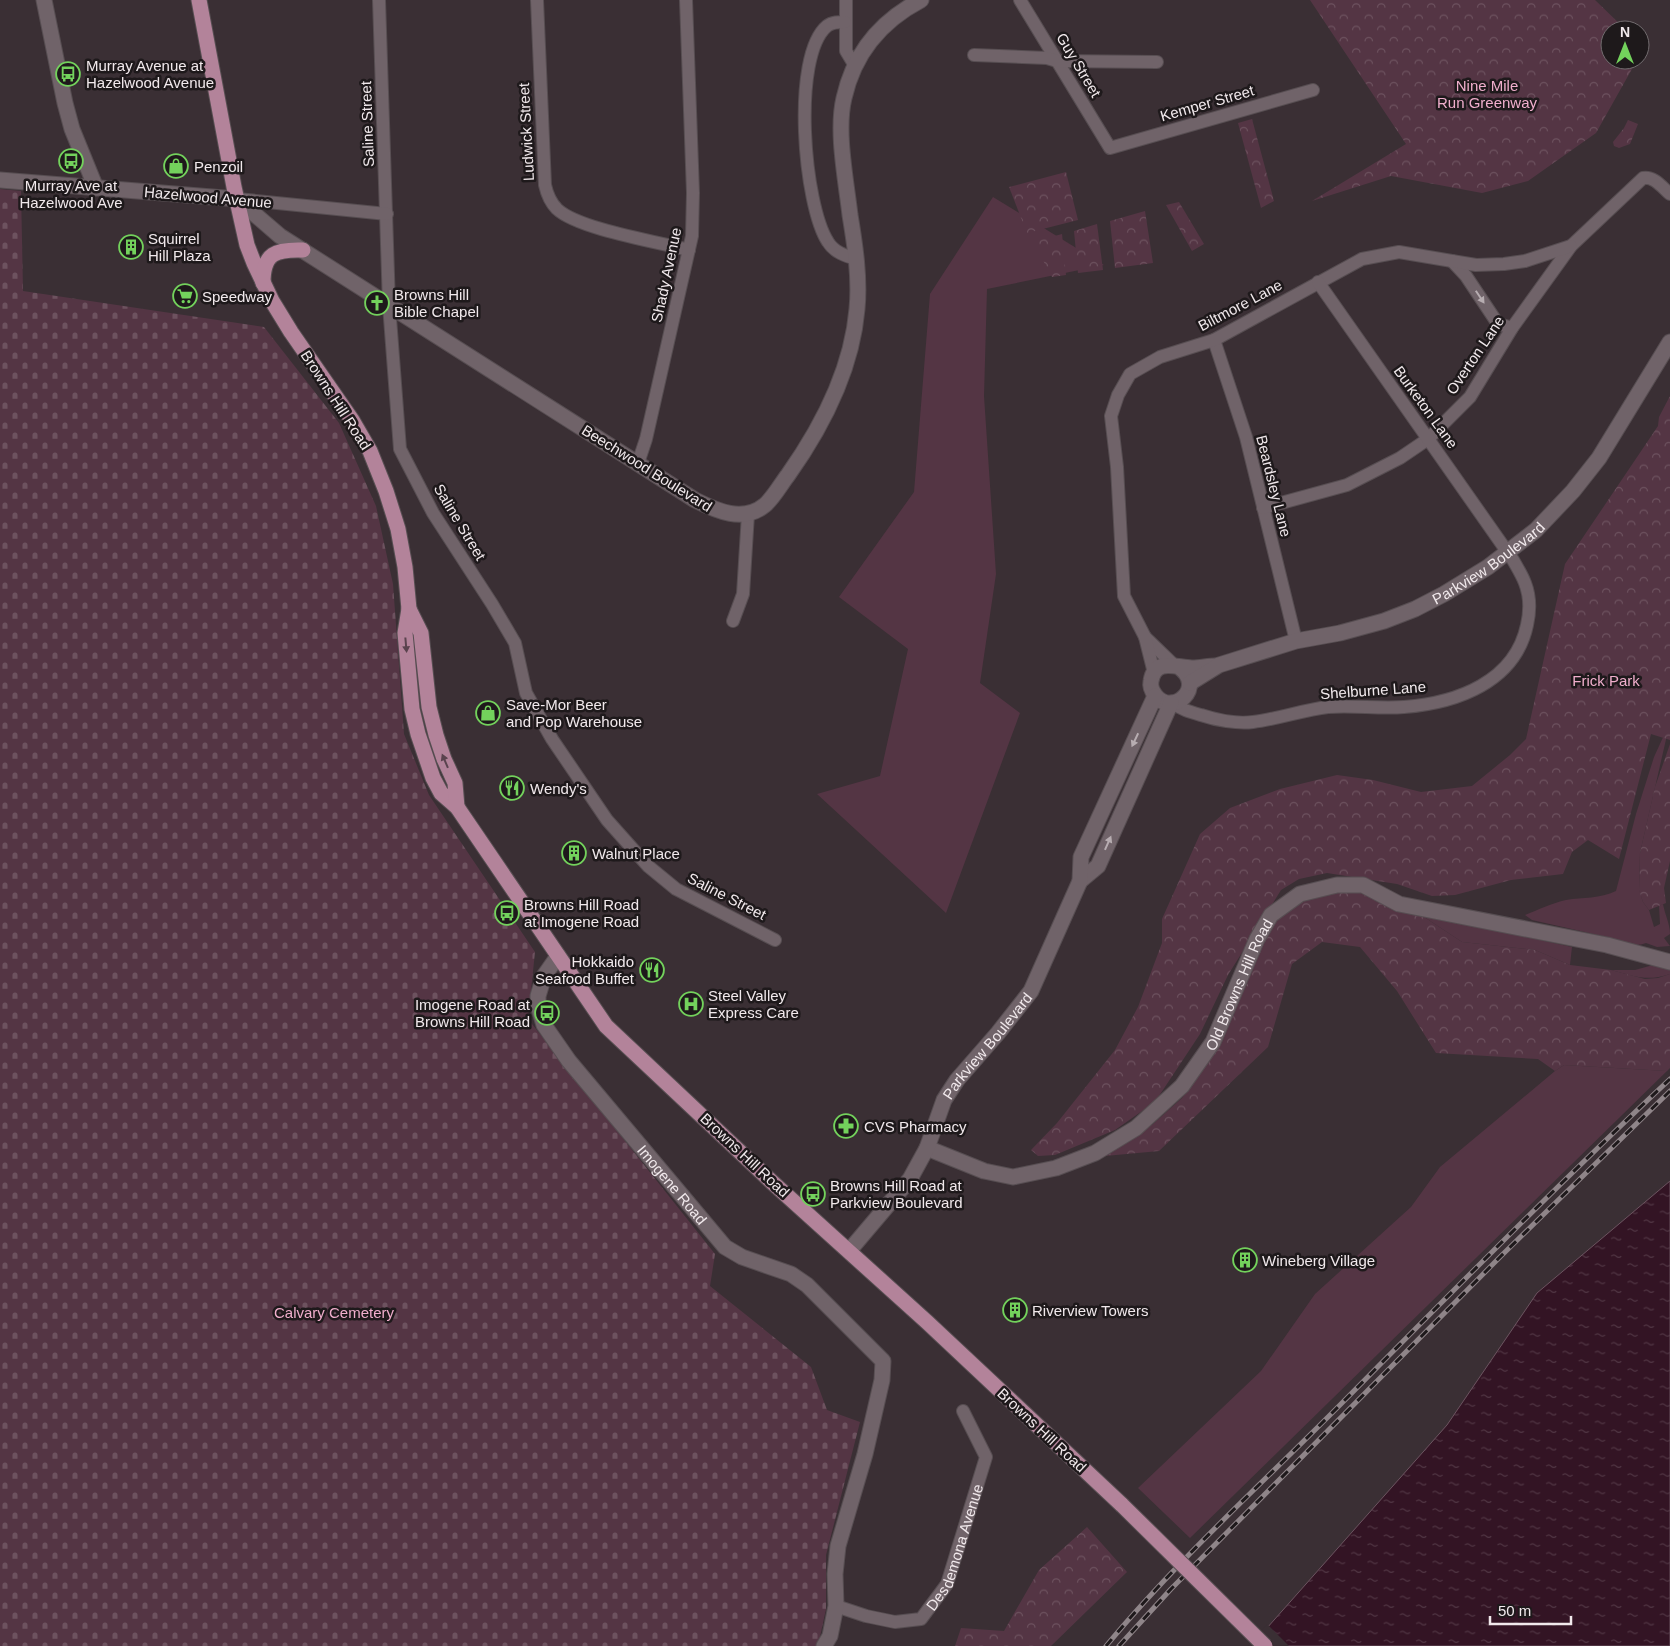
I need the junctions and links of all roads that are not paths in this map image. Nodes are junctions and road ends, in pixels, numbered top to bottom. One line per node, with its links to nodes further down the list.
1 (44, 0): 17 (street)
2 (199, 0): 19 (main road)
3 (379, 0): 20 (street, Saline Street)
4 (536, 0): 23 (street, Ludwick Street)
5 (686, 0): 23 (street, Shady Avenue)
6 (846, 0): 9 (street)
7 (921, 0): 13 (street)
8 (1020, 0): 11 (street, Guy Street)
9 (845, 22): 13 (street); 24 (street)
10 (974, 55): 11 (street)
11 (1057, 61): 12 (street); 15 (street, Guy Street)
12 (1157, 62)
13 (855, 66): 24 (street)
14 (1313, 90): 15 (street, Kemper Street)
15 (1110, 148)
16 (0, 180): 17 (street, Hazelwood Avenue)
17 (96, 188): 19 (street, Hazelwood Avenue)
18 (1670, 194): 21 (street, Overton Lane)
19 (237, 199): 20 (street, Hazelwood Avenue); 22 (street, Beechwood Boulevard); 27 (main road, Browns Hill Road)
20 (387, 214): 28 (street, Saline Street)
21 (1571, 246): 25 (street, Biltmore Lane); 29 (street, Overton Lane)
22 (303, 250): 27 (main road); 28 (street, Beechwood Boulevard)
23 (689, 250): 33 (street, Shady Avenue)
24 (857, 259): 35 (street)
25 (1452, 261): 26 (street, Biltmore Lane); 29 (street, one-way to 29)
26 (1318, 282): 30 (street, Biltmore Lane); 32 (street, Burketon Lane)
27 (263, 284): 49 (main road, Browns Hill Road)
28 (389, 305): 33 (street, Beechwood Boulevard); 48 (street, Saline Street)
29 (1512, 328): 32 (street, Overton Lane)
30 (1214, 340): 34 (street, Beardsley Lane); 38 (street, Biltmore Lane)
31 (1670, 342): 36 (street, Parkview Boulevard)
32 (1428, 439): 34 (street, Overton Lane); 36 (street, Burketon Lane)
33 (638, 463): 35 (street, Beechwood Boulevard)
34 (1263, 508): 39 (street, Beardsley Lane)
35 (748, 514): 37 (street)
36 (1507, 551): 39 (street, Parkview Boulevard); 46 (street, Shelburne Lane)
37 (733, 621)
38 (1145, 637): 40 (street); 42 (street)
39 (1296, 641): 41 (street, Parkview Boulevard)
40 (1177, 666): 41 (street, Parkview Boulevard); 42 (street, Parkview Boulevard); 43 (street)
41 (1220, 666): 43 (street, Parkview Boulevard)
42 (1154, 673): 44 (street, Parkview Boulevard)
43 (1188, 688): 45 (street, Parkview Boulevard); 46 (street)
44 (1155, 696): 45 (street); 47 (street, Parkview Boulevard, one-way to 47)
45 (1172, 703): 46 (street, Shelburne Lane); 47 (street, Parkview Boulevard, one-way to 45)
46 (1197, 714)
47 (1080, 881): 51 (street, Parkview Boulevard)
48 (775, 940)
49 (558, 956): 52 (main road, Browns Hill Road); 54 (street, Imogene Road)
50 (1670, 962): 51 (street, Old Browns Hill Road)
51 (927, 1148): 52 (street, Parkview Boulevard)
52 (849, 1251): 56 (main road, Browns Hill Road, bridge)
53 (964, 1411): 54 (street, Desdemona Avenue)
54 (836, 1606): 55 (street)
55 (824, 1646)
56 (1265, 1646)

